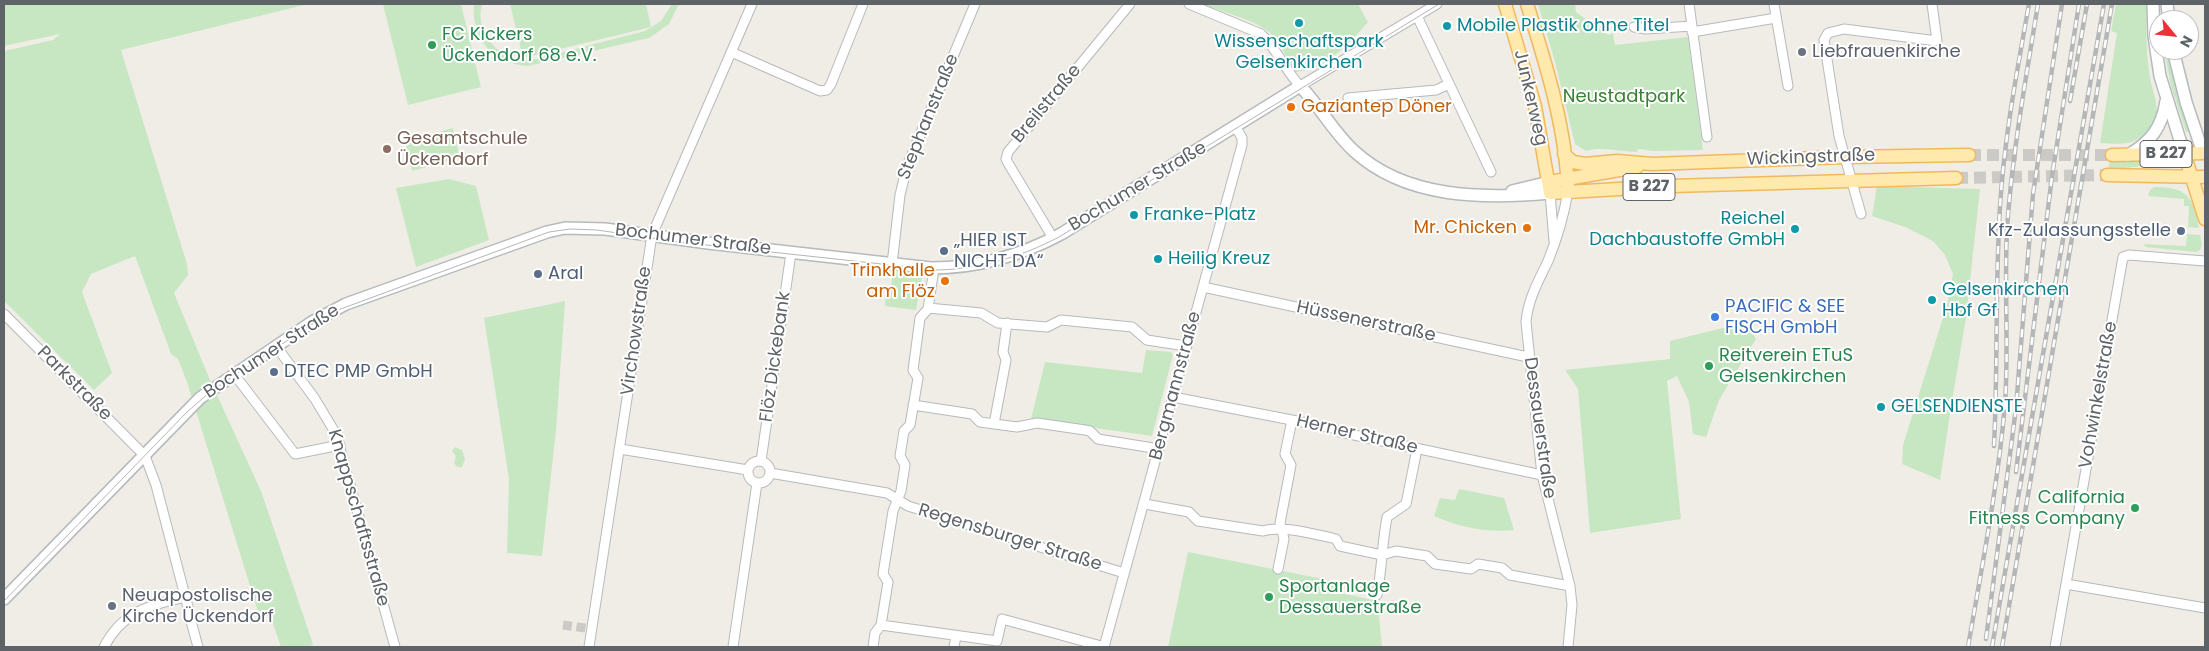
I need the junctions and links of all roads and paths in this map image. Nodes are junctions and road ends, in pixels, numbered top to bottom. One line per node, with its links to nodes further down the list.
1 (752, 4): 17 (street, Virchowstraße)
2 (863, 4): 17 (street)
3 (976, 4): 49 (street, Stephanstraße)
4 (1130, 4): 45 (street, Breilstraße)
5 (1189, 4): 20 (street)
6 (1437, 4): 13 (street, Bochumer Straße)
7 (1506, 4): 41 (main road, Junkerweg)
8 (1527, 4): 27 (main road, Junkerweg)
9 (1690, 4): 16 (street)
10 (1774, 4): 14 (street)
11 (1932, 4): 32 (street)
12 (2154, 4): 23 (main road)
13 (1417, 16): 19 (street); 20 (street, Bochumer Straße)
14 (1776, 18): 16 (street); 21 (street)
15 (1634, 28): 16 (street)
16 (1692, 29): 25 (street)
17 (731, 52): 44 (street, Virchowstraße)
18 (2176, 60): 31 (main road)
19 (1449, 84): 22 (street); 34 (street)
20 (1300, 86): 24 (main road, Bochumer Straße); 41 (main road)
21 (1788, 86)
22 (1348, 98)
23 (2167, 99): 26 (main road); 30 (main road)
24 (1235, 126): 45 (main road, Bochumer Straße); 51 (street, Bergmannstraße)
25 (1706, 137)
26 (2184, 153): 30 (main road, B 227); 31 (main road, B 227); 36 (main road, B 227)
27 (1564, 154): 33 (main road, Wickingstraße / B 227); 40 (main road, Junkerweg)
28 (1969, 155): 32 (main road, Wickingstraße / B 227)
29 (2112, 155): 30 (main road, B 227)
30 (2128, 155)
31 (2205, 155)
32 (1845, 157): 33 (main road, Wickingstraße / B 227); 39 (street)
33 (1652, 164): 40 (main road, Wickingstraße)
34 (1491, 172)
35 (2107, 176): 36 (main road, B 227)
36 (2192, 176): 37 (main road); 43 (main road, B 227)
37 (2205, 177)
38 (1956, 178): 39 (main road, Wickingstraße / B 227)
39 (1852, 180): 40 (main road, Wickingstraße / B 227); 42 (street, Wickingstraße)
40 (1568, 185): 41 (main road, Wickingstraße); 46 (street, Dessauerstraße)
41 (1549, 188): 46 (street, Dessauerstraße)
42 (1861, 214)
43 (2205, 219)
44 (652, 235): 47 (main road, Bochumer Straße); 55 (main road, Bochumer Straße); 65 (street, Virchowstraße)
45 (1053, 238): 50 (main road, Bochumer Straße)
46 (1554, 241): 57 (street, Dessauerstraße)
47 (791, 253): 49 (main road, Bochumer Straße); 68 (street, Flöz Dickebank)
48 (2205, 261): 79 (street, Vohwinkelstraße)
49 (892, 264): 50 (main road, Bochumer Straße)
50 (934, 268): 52 (street)
51 (1203, 287): 56 (street, Bergmannstraße); 57 (street, Hüssenerstraße)
52 (928, 308): 54 (street); 60 (street)
53 (4, 314): 67 (street, Parkstraße)
54 (1007, 323): 56 (street); 62 (street)
55 (276, 346): 58 (main road, Bochumer Straße); 63 (street, Knappschaftsstraße)
56 (1186, 346): 59 (street, Bergmannstraße)
57 (1528, 357): 71 (street, Dessauerstraße)
58 (234, 374): 63 (street); 67 (main road, Bochumer Straße)
59 (1173, 397): 61 (street, Herner Straße); 64 (street, Bergmannstraße)
60 (913, 405): 62 (street); 73 (street)
61 (1292, 420): 66 (street, Herner Straße); 75 (street)
62 (994, 424): 64 (street)
63 (340, 445): 89 (street, Knappschaftsstraße)
64 (1159, 448): 74 (street, Bergmannstraße)
65 (620, 449): 69 (street); 90 (street, Virchowstraße)
66 (1417, 449): 71 (street, Herner Straße); 76 (street)
67 (144, 455): 82 (street); 83 (main road, Bochumer Straße)
68 (761, 461): 69 (street); 70 (street)
69 (748, 470): 72 (street)
70 (770, 473): 72 (street); 73 (street, Regensburger Straße)
71 (1542, 475): 80 (street, Dessauerstraße)
72 (757, 483): 91 (street)
73 (898, 499): 78 (street, Regensburger Straße); 85 (street)
74 (1145, 504): 75 (street); 78 (street, Bergmannstraße)
75 (1282, 531): 76 (street); 77 (street)
76 (1382, 555): 80 (street); 81 (street)
77 (1278, 569)
78 (1124, 572): 94 (street, Bergmannstraße)
79 (2066, 584): 84 (street); 96 (street, Vohwinkelstraße)
80 (1570, 586): 95 (street, Dessauerstraße)
81 (1377, 595)
82 (185, 597): 87 (street); 88 (street)
83 (4, 599)
84 (2205, 608)
85 (881, 625): 86 (street); 92 (street)
86 (956, 636): 93 (street); 94 (street)
87 (104, 647)
88 (198, 647)
89 (395, 647)
90 (589, 647)
91 (733, 647)
92 (873, 647)
93 (954, 647)
94 (1105, 647)
95 (1568, 647)
96 (2055, 647)

